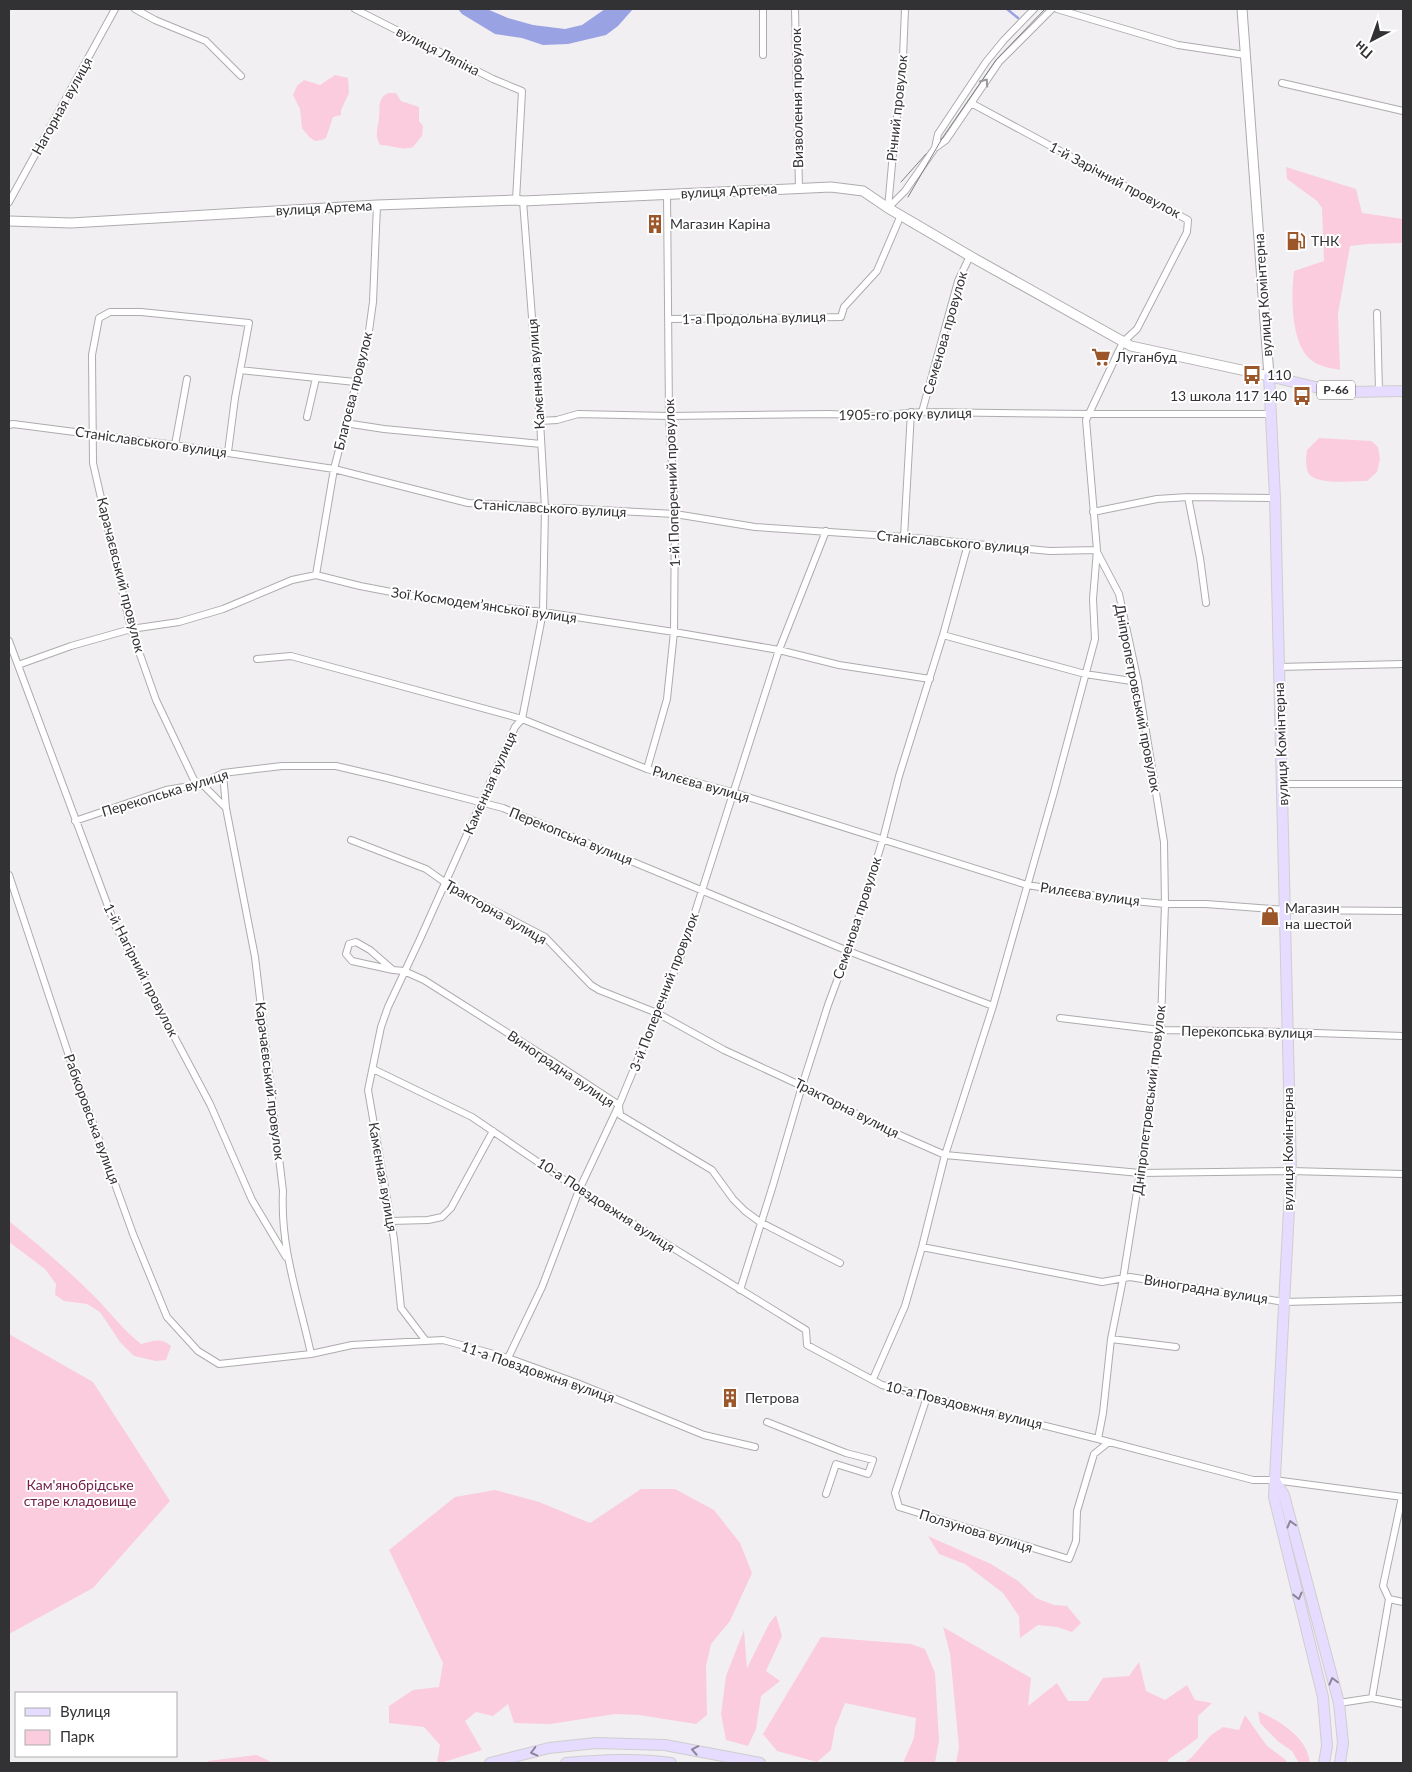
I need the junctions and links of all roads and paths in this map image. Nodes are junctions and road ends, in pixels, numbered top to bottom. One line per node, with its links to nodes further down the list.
1 (115, 9): 22 (street, Нагорная вулиця)
2 (135, 9): 13 (street)
3 (356, 9): 15 (street, вулиця Ляпіна)
4 (763, 9): 11 (street)
5 (795, 9): 19 (street, Визволення провулок)
6 (905, 9): 24 (street, Річний провулок)
7 (1034, 9): 18 (street)
8 (1052, 9): 16 (street, one-way to 8)
9 (1057, 9): 12 (street)
10 (1242, 9): 12 (street, вулиця Комінтерна)
11 (763, 55)
12 (1246, 55): 32 (street, вулиця Комінтерна)
13 (240, 76)
14 (1282, 83): 17 (street)
15 (522, 91): 21 (street, Камєнная вулиця)
16 (971, 103): 18 (street); 30 (street, 1-й Зарічний провулок)
17 (1403, 111)
18 (935, 148): 24 (street)
19 (799, 188): 20 (street, вулиця Артема); 24 (street, вулиця Артема)
20 (667, 194): 21 (street, вулиця Артема); 29 (street, 1-й Поперечний провулок)
21 (518, 198): 23 (street, вулиця Артема); 44 (street, Камєнная вулиця)
22 (9, 202)
23 (377, 205): 26 (street, вулиця Артема); 35 (street, Благоєва провулок)
24 (888, 208): 25 (street, вулиця Артема)
25 (901, 216): 27 (street, вулиця Артема); 29 (street, 1-а Продольна вулиця)
26 (9, 221)
27 (970, 256): 30 (street, вулиця Артема); 39 (street, Семенова провулок)
28 (1377, 313): 37 (street)
29 (668, 319): 42 (street, 1-й Поперечний провулок)
30 (1123, 342): 32 (street, вулиця Артема); 40 (street)
31 (240, 370): 33 (street); 47 (street, Карачаєвський провулок); 50 (street)
32 (1269, 376): 37 (main road, вулиця Артема / Р-66); 41 (main road, вулиця Комінтерна)
33 (316, 378): 35 (street); 43 (street)
34 (187, 379): 49 (street)
35 (355, 382): 45 (street, Благоєва провулок)
36 (1403, 391): 37 (main road, вулиця Артема / Р-66)
37 (1379, 392)
38 (911, 412): 39 (street, 1905-го року вулиця); 42 (street, 1905-го року вулиця); 58 (street)
39 (922, 412): 40 (street, 1905-го року вулиця)
40 (1089, 414): 41 (street, 1905-го року вулиця); 55 (street)
41 (1271, 414): 53 (main road, вулиця Комінтерна)
42 (669, 416): 44 (street, 1905-го року вулиця); 56 (street, 1-й Поперечний провулок)
43 (307, 417)
44 (540, 421): 48 (street, Камєнная вулиця)
45 (345, 423): 48 (street); 51 (street, Благоєва провулок)
46 (9, 425): 47 (street, Станіславського вулиця)
47 (91, 434): 49 (street, Станіславського вулиця); 64 (street, Карачаєвський провулок)
48 (541, 444): 54 (street, Камєнная вулиця)
49 (175, 445): 50 (street, Станіславського вулиця)
50 (228, 452): 51 (street, Станіславського вулиця)
51 (334, 469): 54 (street, Станіславського вулиця); 61 (street, Благоєва провулок)
52 (1188, 497): 53 (street); 55 (street); 62 (street)
53 (1274, 498): 72 (main road, вулиця Комінтерна)
54 (545, 508): 56 (street, Станіславського вулиця); 63 (street, Камєнная вулиця)
55 (1094, 512): 60 (street)
56 (675, 514): 57 (street, Станіславського вулиця); 65 (street, 1-й Поперечний провулок)
57 (826, 531): 58 (street, Станіславського вулиця); 68 (street, 3-й Поперечний провулок)
58 (904, 537): 59 (street, Станіславського вулиця)
59 (968, 544): 60 (street, Станіславського вулиця); 66 (street, Семенова провулок)
60 (1096, 550): 73 (street, Дніпропетровський провулок); 75 (street, Дніпропетровський провулок)
61 (316, 575): 63 (street, Зої Космодем’янської вулиця); 64 (street, Зої Космодем’янської вулиця)
62 (1206, 603)
63 (543, 612): 65 (street, Зої Космодем’янської вулиця); 76 (street, Камєнная вулиця)
64 (131, 629): 71 (street, Зої Космодем’янської вулиця); 79 (street, Карачаєвський провулок)
65 (674, 632): 68 (street, Зої Космодем’янської вулиця); 77 (street, 1-й Поперечний провулок)
66 (944, 635): 73 (street); 74 (street, Семенова провулок)
67 (9, 641): 71 (street, 1-й Нагірний провулок)
68 (779, 650): 74 (street, Зої Космодем’янської вулиця); 82 (street, 3-й Поперечний провулок)
69 (257, 659): 76 (street, Рилєєва вулиця)
70 (1403, 664): 72 (street)
71 (18, 665): 85 (street, 1-й Нагірний провулок)
72 (1278, 667): 80 (main road, вулиця Комінтерна)
73 (1085, 674): 75 (street); 90 (street, Дніпропетровський провулок)
74 (930, 679): 86 (street, Семенова провулок)
75 (1138, 682): 92 (street, Дніпропетровський провулок)
76 (522, 719): 77 (street, Рилєєва вулиця); 83 (street, Камєнная вулиця)
77 (647, 769): 82 (street, Рилєєва вулиця)
78 (223, 773): 79 (street, Перекопська вулиця); 83 (street, Перекопська вулиця); 84 (street, Карачаєвський провулок)
79 (202, 784): 84 (street, Карачаєвський провулок); 85 (street, Перекопська вулиця)
80 (1282, 784): 81 (street); 93 (main road, вулиця Комінтерна)
81 (1403, 784)
82 (732, 792): 86 (street, Рилєєва вулиця); 91 (street, 3-й Поперечний провулок)
83 (481, 803): 89 (street, Камєнная вулиця); 91 (street, Перекопська вулиця)
84 (226, 808): 116 (street, Карачаєвський провулок)
85 (75, 821): 116 (street, 1-й Нагірний провулок)
86 (883, 839): 90 (street, Рилєєва вулиця); 95 (street, Семенова провулок)
87 (351, 840): 89 (street, Тракторна вулиця)
88 (9, 875): 125 (street, Рабкоровська вулиця)
89 (445, 883): 97 (street, Камєнная вулиця); 99 (street, Тракторна вулиця)
90 (1027, 885): 92 (street, Рилєєва вулиця); 98 (street, Дніпропетровський провулок)
91 (703, 890): 95 (street, Перекопська вулиця); 99 (street, 3-й Поперечний провулок)
92 (1165, 904): 93 (street, Рилєєва вулиця); 101 (street, Дніпропетровський провулок)
93 (1285, 910): 94 (street); 102 (main road, вулиця Комінтерна)
94 (1403, 911)
95 (848, 951): 98 (street, Перекопська вулиця); 105 (street, Семенова провулок)
96 (393, 970): 96 (street, Виноградна вулиця); 97 (street, Виноградна вулиця)
97 (404, 971): 104 (street, Камєнная вулиця); 106 (street, Виноградна вулиця)
98 (993, 1006): 108 (street, Дніпропетровський провулок)
99 (657, 1013): 105 (street, Тракторна вулиця); 106 (street, 3-й Поперечний провулок)
100 (1060, 1018): 101 (street, Перекопська вулиця)
101 (1160, 1030): 102 (street, Перекопська вулиця); 110 (street, Дніпропетровський провулок)
102 (1287, 1032): 103 (street, Перекопська вулиця); 109 (main road, вулиця Комінтерна)
103 (1403, 1036)
104 (373, 1069): 107 (street, 10-а Повздовжня вулиця); 113 (street, Камєнная вулиця)
105 (802, 1086): 108 (street, Тракторна вулиця); 114 (street, Семенова провулок)
106 (619, 1105): 112 (street, 3-й Поперечний провулок); 114 (street, Виноградна вулиця)
107 (493, 1131): 112 (street, 10-а Повздовжня вулиця); 113 (street)
108 (944, 1155): 110 (street, Тракторна вулиця); 115 (street, Дніпропетровський провулок)
109 (1291, 1171): 110 (street, Тракторна вулиця); 111 (street, Тракторна вулиця); 121 (main road, вулиця Комінтерна)
110 (1140, 1173): 118 (street, Дніпропетровський провулок)
111 (1403, 1174)
112 (579, 1190): 119 (street, 10-а Повздовжня вулиця); 127 (street, 3-й Поперечний провулок)
113 (390, 1221): 123 (street, Камєнная вулиця)
114 (760, 1222): 117 (street, Виноградна вулиця); 119 (street, Семенова провулок)
115 (922, 1247): 118 (street, Виноградна вулиця); 128 (street, Дніпропетровський провулок)
116 (288, 1260): 126 (street, Карачаєвський провулок)
117 (840, 1263)
118 (1123, 1279): 121 (street, Виноградна вулиця); 122 (street, Дніпропетровський провулок)
119 (740, 1290): 128 (street, 10-а Повздовжня вулиця)
120 (1403, 1299): 121 (street, Виноградна вулиця)
121 (1284, 1302): 134 (main road, вулиця Комінтерна)
122 (1111, 1339): 124 (street); 131 (street, Дніпропетровський провулок)
123 (426, 1341): 126 (street, 11-а Повздовжня вулиця); 127 (street, 11-а Повздовжня вулиця)
124 (1176, 1347)
125 (198, 1351): 126 (street, 11-а Повздовжня вулиця)
126 (311, 1354)
127 (508, 1358): 133 (street, 11-а Повздовжня вулиця)
128 (872, 1379): 129 (street, 10-а Повздовжня вулиця)
129 (926, 1397): 131 (street, 10-а Повздовжня вулиця); 132 (street, Ползунова вулиця)
130 (766, 1422): 135 (street)
131 (1098, 1439): 132 (street, 10-а Повздовжня вулиця)
132 (1109, 1442): 134 (street, 10-а Повздовжня вулиця)
133 (755, 1446)
134 (1274, 1480): 136 (street, 10-а Повздовжня вулиця); 140 (main road, one-way to 134); 146 (main road, вулиця Комінтерна, one-way to 146)
135 (826, 1494)
136 (1403, 1497): 137 (street)
137 (1390, 1599): 138 (street); 139 (street)
138 (1403, 1602)
139 (1372, 1698): 140 (street); 141 (street)
140 (1339, 1703): 147 (main road)
141 (1403, 1704)
142 (490, 1763): 145 (main road, one-way to 142)
143 (566, 1763): 144 (main road)
144 (671, 1763)
145 (760, 1763)
146 (1324, 1763)
147 (1340, 1763)

